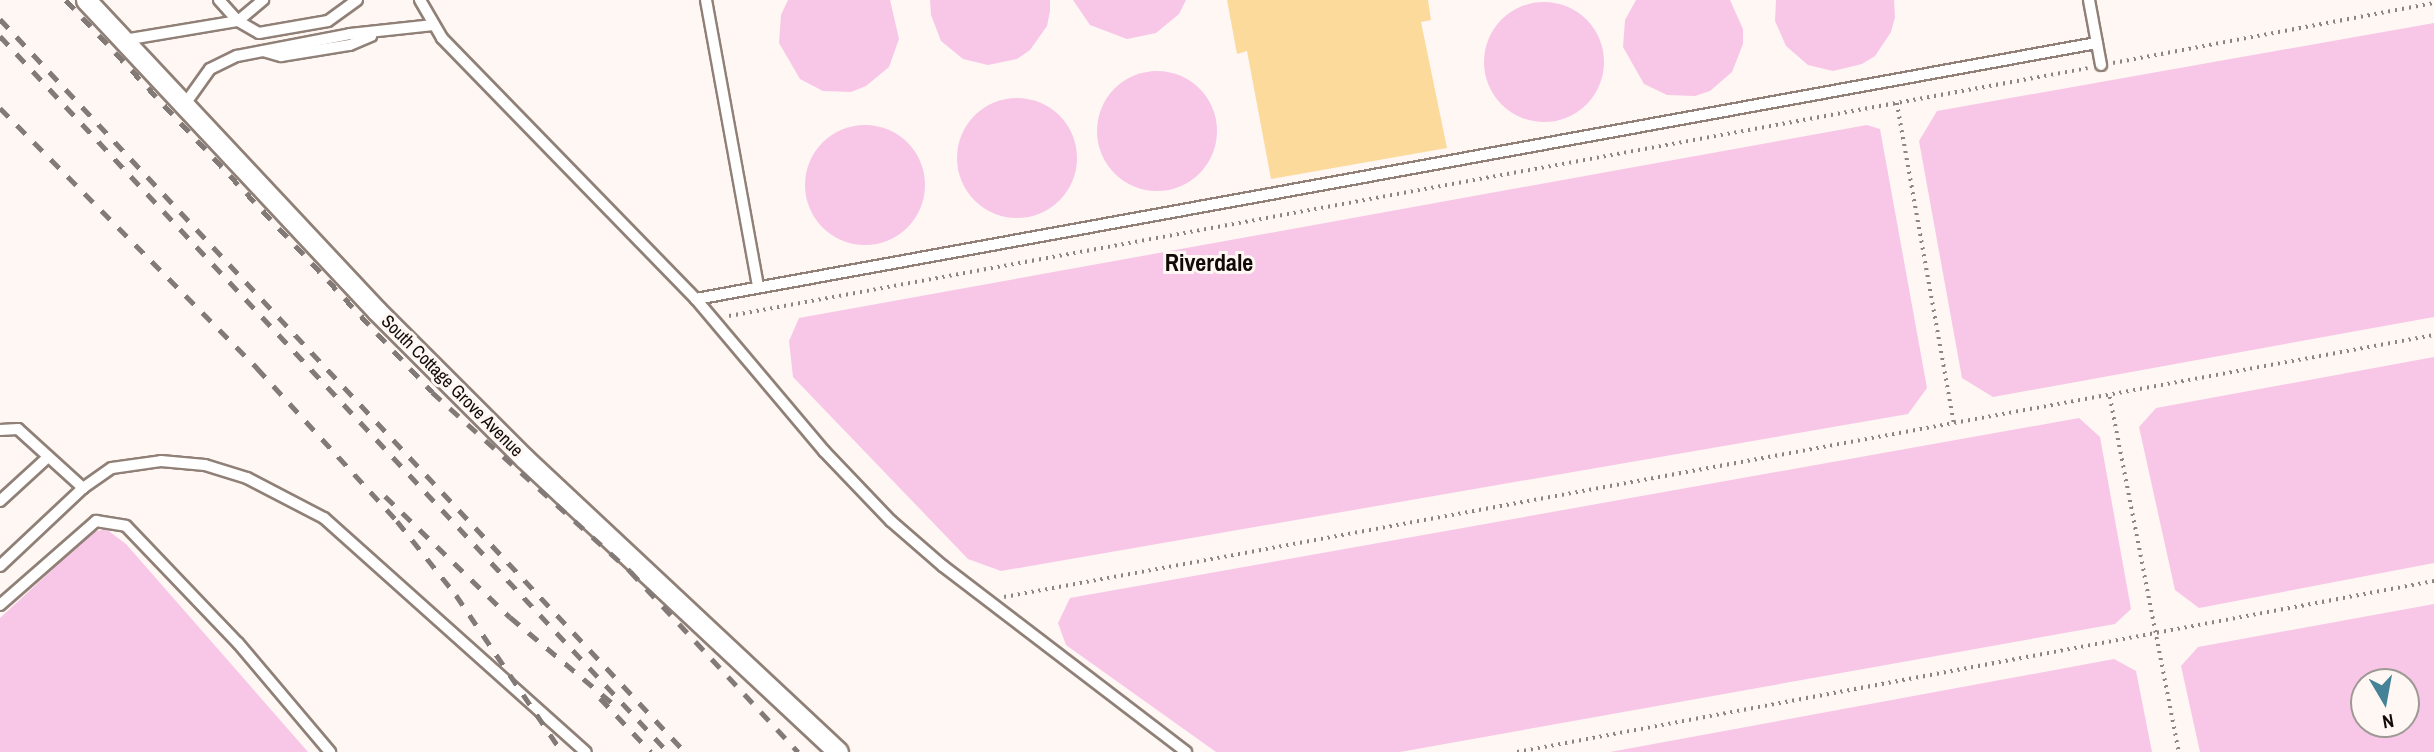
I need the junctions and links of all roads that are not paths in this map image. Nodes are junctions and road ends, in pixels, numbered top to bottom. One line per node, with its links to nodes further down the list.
1 (86, 0): 10 (street, South Cottage Grove Avenue)
2 (219, 0): 8 (lane)
3 (263, 0): 8 (lane)
4 (358, 0): 8 (lane)
5 (420, 0): 9 (lane)
6 (706, 0): 14 (lane)
7 (2090, 0): 11 (lane)
8 (238, 21): 10 (lane)
9 (434, 25): 13 (lane); 15 (lane)
10 (124, 40): 13 (street, South Cottage Grove Avenue)
11 (2097, 43): 12 (lane); 14 (lane)
12 (2101, 65)
13 (185, 104): 24 (street, South Cottage Grove Avenue)
14 (758, 287): 15 (lane)
15 (696, 299): 25 (lane)
16 (0, 430): 17 (lane)
17 (48, 457): 18 (lane); 19 (lane)
18 (83, 488): 20 (lane); 23 (lane)
19 (0, 501)
20 (0, 566)
21 (0, 605): 22 (lane)
22 (330, 752)
23 (586, 752)
24 (838, 752)
25 (1186, 752)

